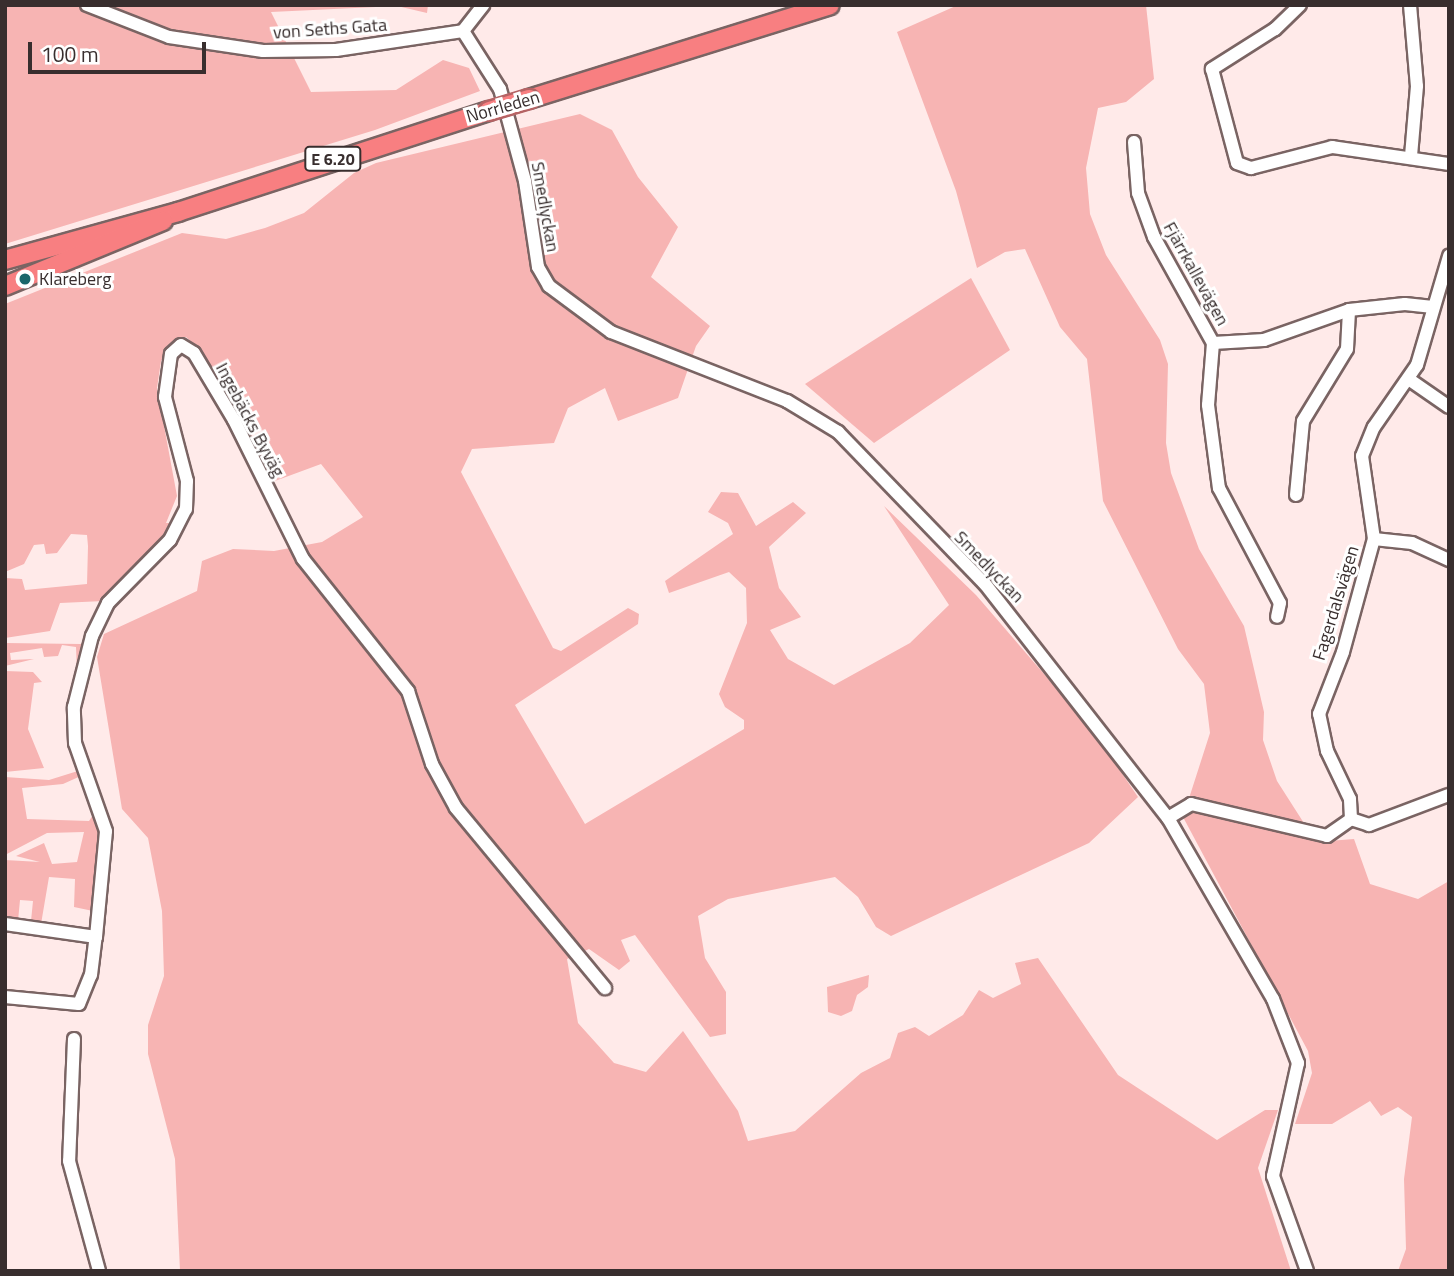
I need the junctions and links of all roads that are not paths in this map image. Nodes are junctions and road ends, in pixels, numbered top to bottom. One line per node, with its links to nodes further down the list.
1 (87, 5): 6 (street, von Seths Gata)
2 (484, 5): 6 (street)
3 (830, 5): 10 (highway, Norrleden / E 6.20, bridge)
4 (1300, 5): 8 (street)
5 (1410, 5): 8 (street)
6 (463, 31): 24 (street, Smedlyckan)
7 (1134, 142): 16 (street, Fjärrkallevägen)
8 (1411, 156): 9 (street)
9 (1449, 164)
10 (178, 212): 12 (highway, Norrleden / E 6.20); 13 (highway, Norrleden / E 6.20)
11 (1449, 256): 14 (street, Fagerdalsvägen)
12 (5, 260)
13 (5, 286)
14 (1433, 307): 15 (street); 17 (street, Fagerdalsvägen)
15 (1349, 310): 16 (street); 19 (street)
16 (1213, 343): 22 (street, Fjärrkallevägen)
17 (1410, 380): 18 (street); 20 (street, Fagerdalsvägen)
18 (1449, 407)
19 (1296, 495)
20 (1374, 539): 21 (street); 25 (street, Fagerdalsvägen)
21 (1449, 560)
22 (1277, 617)
23 (1449, 795): 25 (street)
24 (1168, 818): 25 (street); 32 (street, Smedlyckan)
25 (1351, 818)
26 (5, 925): 27 (street)
27 (96, 937): 28 (street, Ingebäcks Byväg); 29 (street)
28 (605, 988)
29 (5, 997)
30 (74, 1039): 31 (street)
31 (99, 1271)
32 (1307, 1271)

